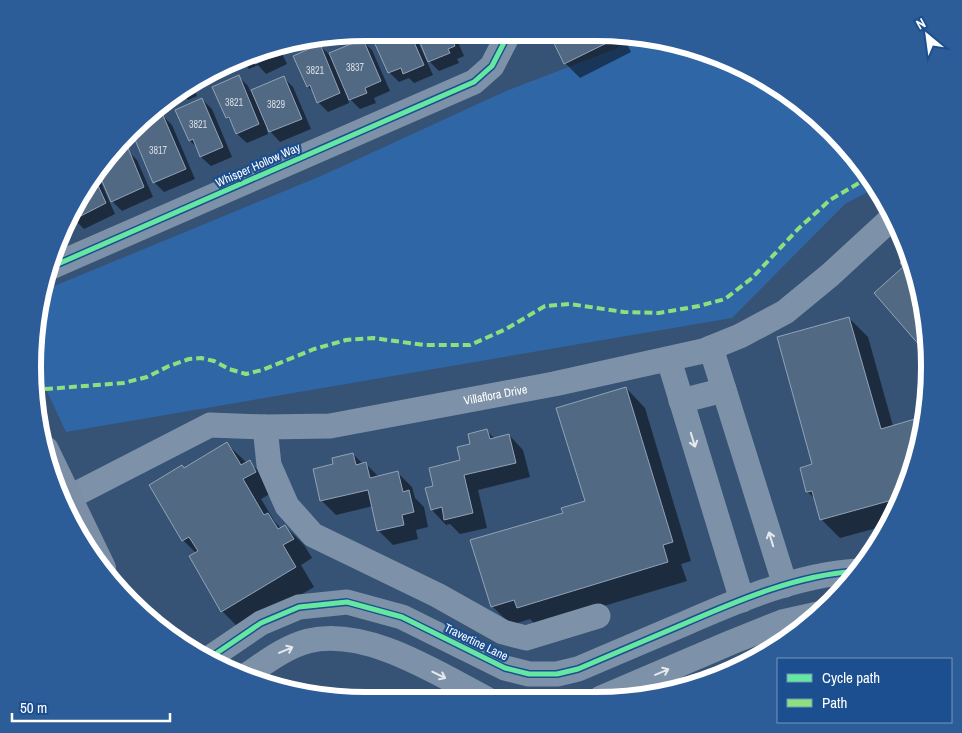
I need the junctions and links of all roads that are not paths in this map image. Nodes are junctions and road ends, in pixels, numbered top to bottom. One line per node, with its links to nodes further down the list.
1 (505, 41): 3 (street, Whisper Hollow Way)
2 (887, 222): 4 (street, Villaflora Drive)
3 (58, 264)
4 (711, 348): 5 (street, Villaflora Drive); 6 (street)
5 (669, 360): 7 (street); 8 (street, Villaflora Drive)
6 (724, 390): 7 (street); 11 (street, one-way to 6)
7 (681, 401): 12 (street, one-way to 12)
8 (265, 427): 9 (street, Villaflora Drive); 13 (street)
9 (69, 497)
10 (848, 572): 11 (street, Travertine Lane)
11 (785, 585): 12 (street, Travertine Lane)
12 (742, 600): 15 (street, Travertine Lane)
13 (598, 616)
14 (802, 618): 17 (street, one-way to 14)
15 (215, 654)
16 (253, 671): 18 (street, one-way to 18)
17 (617, 691)
18 (473, 692)

